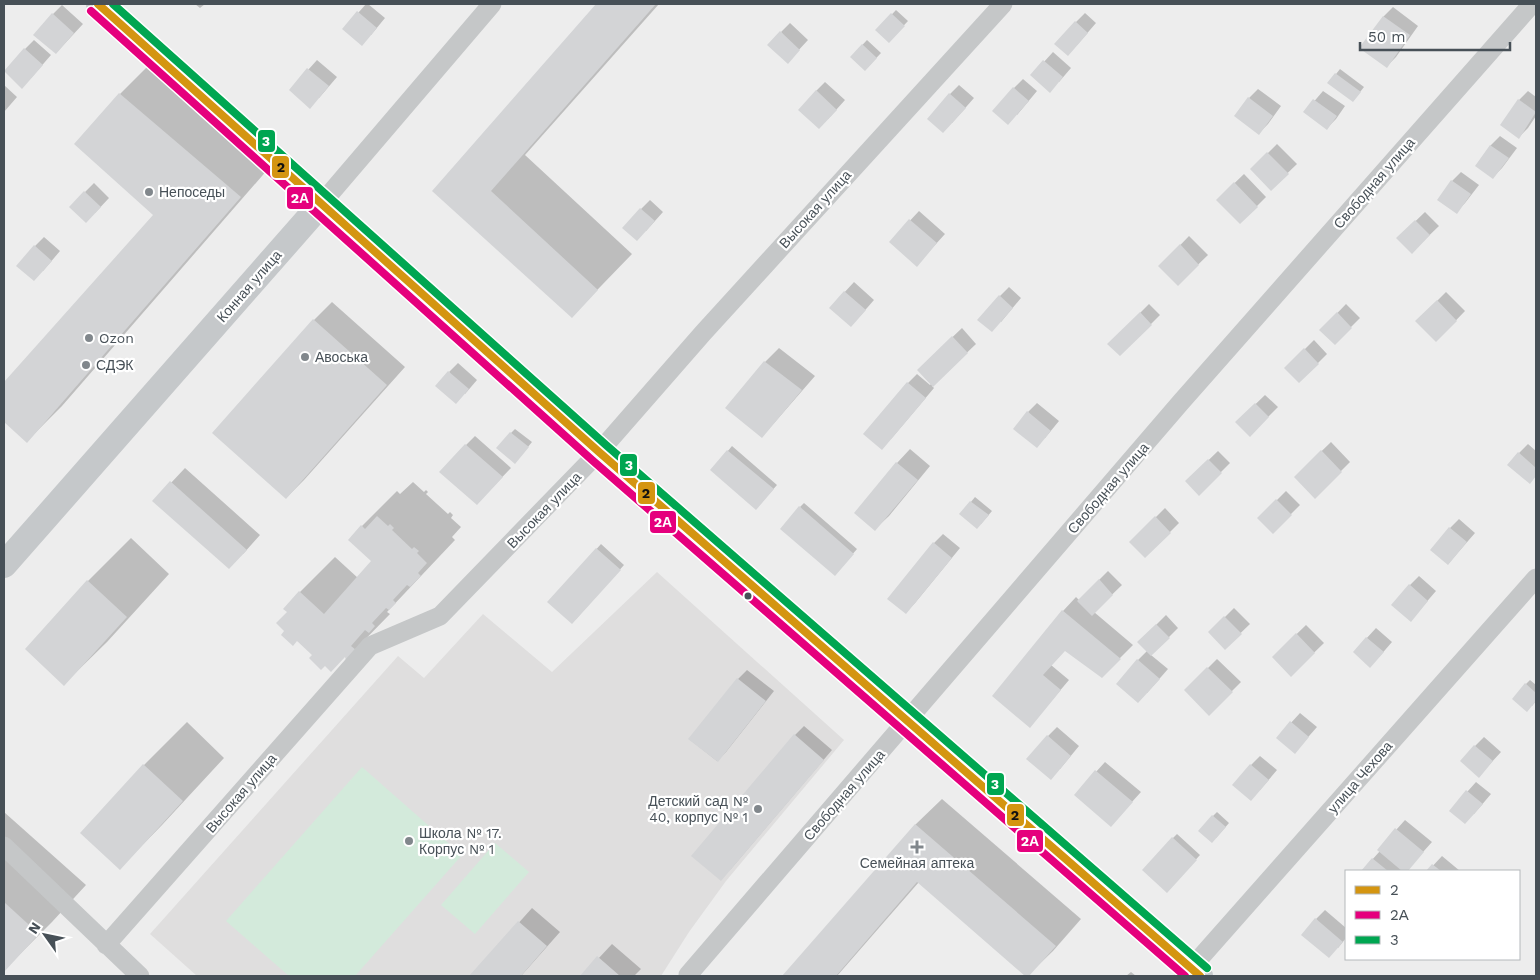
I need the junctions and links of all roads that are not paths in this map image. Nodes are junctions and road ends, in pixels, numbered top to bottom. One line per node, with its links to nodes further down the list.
1 (98, 4): 5 (street)
2 (492, 4): 5 (street, Конная улица)
3 (1003, 4): 6 (street, Высокая улица)
4 (1532, 4): 9 (street, Свободная улица)
5 (322, 203): 6 (main road); 7 (main road, Конная улица)
6 (599, 452): 9 (main road); 11 (street, Высокая улица)
7 (4, 565)
8 (1536, 578): 12 (street, улица Чехова)
9 (908, 720): 12 (main road); 13 (street, Свободная улица)
10 (4, 846): 11 (street)
11 (106, 945): 14 (street)
12 (1192, 974)
13 (688, 975)
14 (140, 976)

